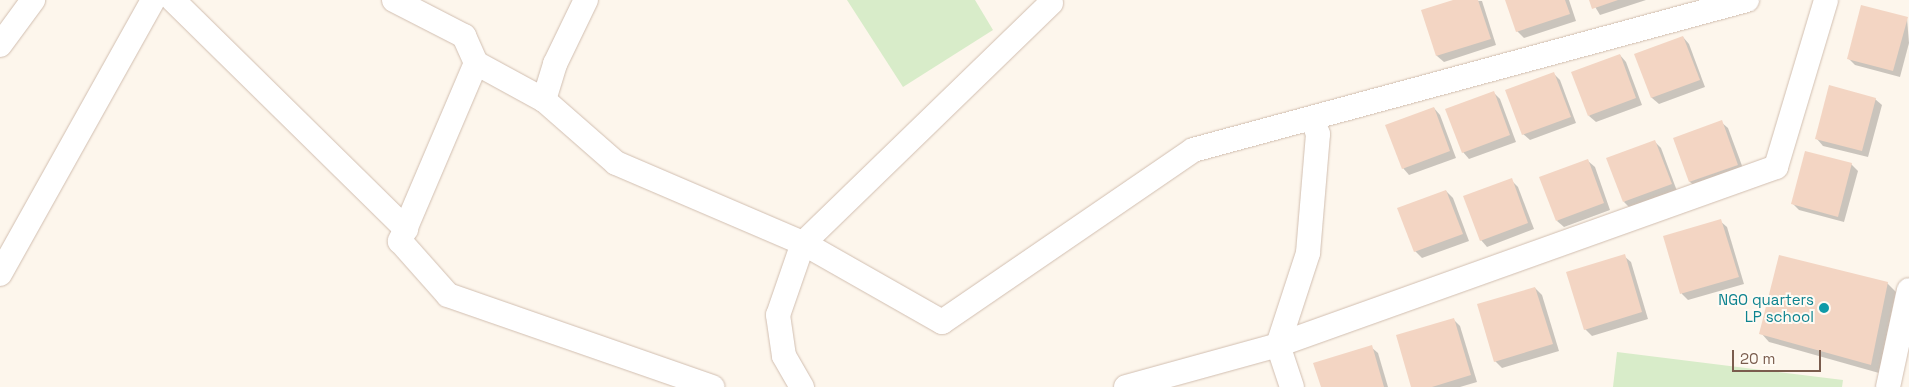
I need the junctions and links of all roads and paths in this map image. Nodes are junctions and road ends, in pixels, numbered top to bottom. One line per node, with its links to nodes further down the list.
1 (33, 0): 9 (street)
2 (153, 0): 15 (street)
3 (173, 0): 13 (street)
4 (394, 0): 10 (street)
5 (586, 0): 11 (street)
6 (1748, 0): 12 (street)
7 (1826, 0): 17 (street)
8 (1051, 1): 14 (street)
9 (0, 45)
10 (476, 62): 11 (street); 13 (street)
11 (544, 100): 14 (street)
12 (1312, 118): 14 (street); 17 (street)
13 (406, 229): 18 (street)
14 (803, 242): 19 (street)
15 (0, 274)
16 (1909, 290): 22 (street)
17 (1278, 345): 20 (street); 21 (street)
18 (712, 387)
19 (802, 387)
20 (1126, 387)
21 (1292, 387)
22 (1888, 387)

